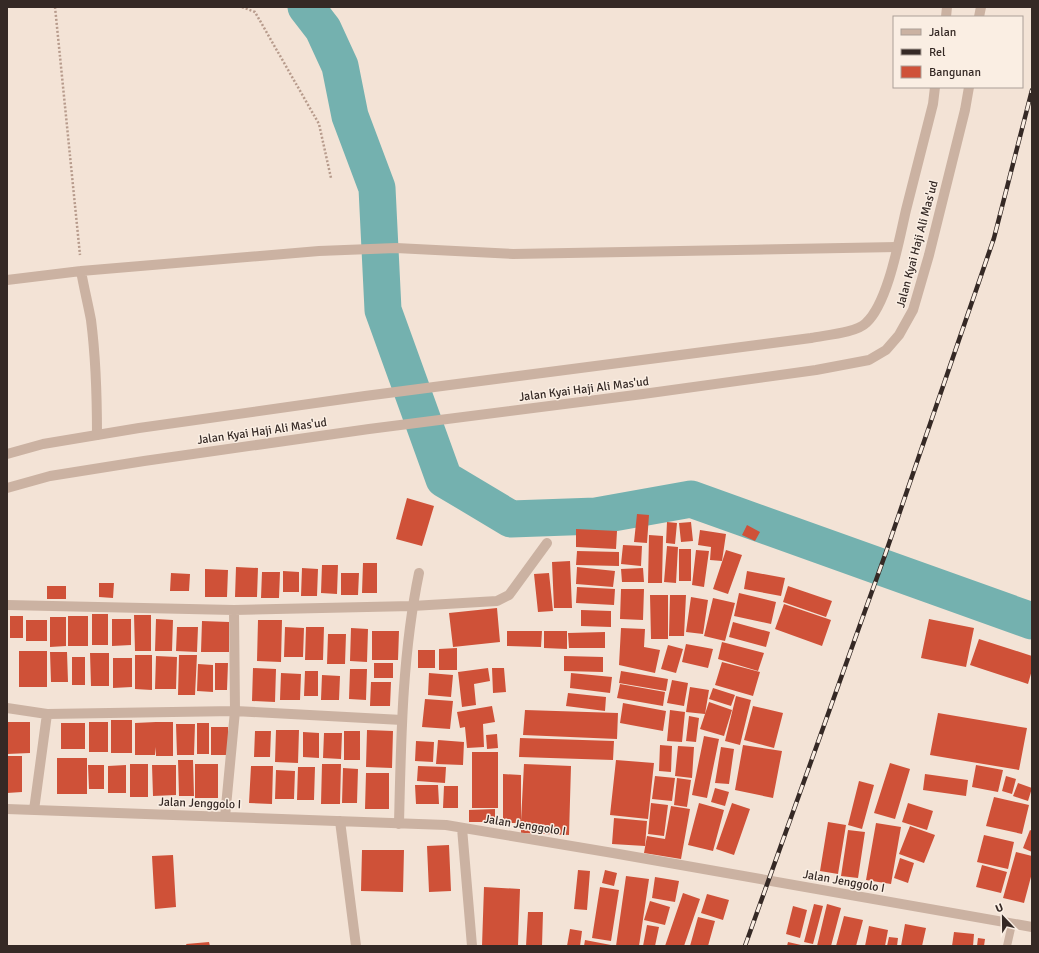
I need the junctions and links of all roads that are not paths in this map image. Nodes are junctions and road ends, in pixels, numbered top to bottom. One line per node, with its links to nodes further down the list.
1 (935, 88): 3 (street, Jalan Kyai Haji Ali Mas'ud)
2 (969, 88): 8 (street, Jalan Kyai Haji Ali Mas'ud)
3 (897, 247): 4 (street); 6 (street, Jalan Kyai Haji Ali Mas'ud)
4 (81, 272): 5 (street); 6 (street)
5 (7, 280)
6 (96, 435): 7 (street, Jalan Kyai Haji Ali Mas'ud)
7 (7, 454)
8 (7, 488)
9 (547, 542): 12 (street)
10 (419, 573): 12 (street)
11 (7, 605): 13 (street)
12 (412, 606): 13 (street); 17 (street)
13 (234, 610): 15 (street)
14 (7, 708): 16 (street)
15 (235, 711): 16 (street); 17 (street); 20 (street)
16 (47, 714): 19 (street)
17 (402, 720): 22 (street)
18 (7, 809): 19 (street, Jalan Jenggolo I)
19 (34, 810): 20 (street, Jalan Jenggolo I)
20 (225, 817): 21 (street, Jalan Jenggolo I)
21 (340, 821): 22 (street, Jalan Jenggolo I); 26 (street)
22 (399, 824): 23 (street, Jalan Jenggolo I)
23 (462, 828): 24 (street, Jalan Jenggolo I); 27 (street)
24 (1012, 924): 25 (street, Jalan Jenggolo I); 28 (lane)
25 (1032, 927)
26 (356, 946)
27 (472, 946)
28 (1007, 946)

